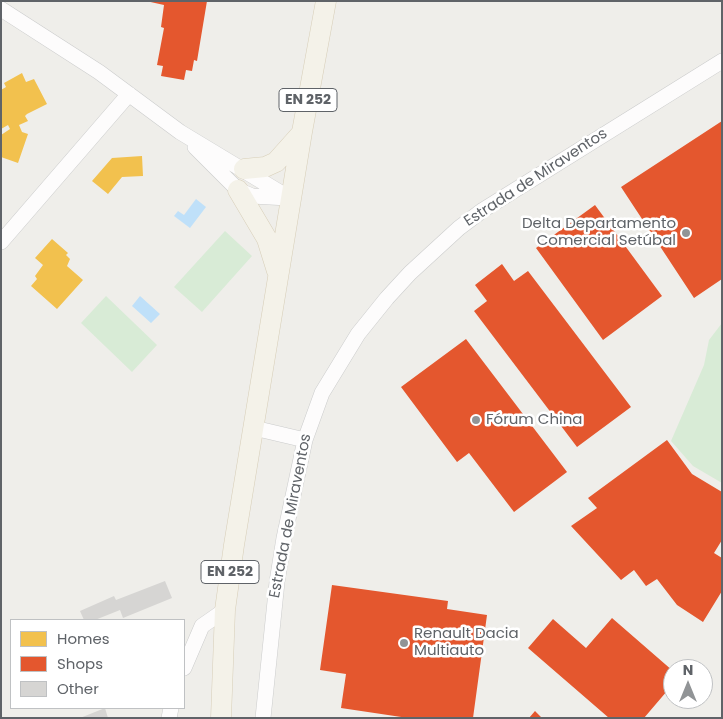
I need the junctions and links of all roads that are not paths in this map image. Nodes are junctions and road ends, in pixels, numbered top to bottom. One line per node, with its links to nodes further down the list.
1 (326, 1): 6 (main road, EN 252)
2 (1, 9): 4 (street)
3 (722, 61): 13 (street, Estrada de Miraventos)
4 (129, 94): 5 (street); 10 (street)
5 (180, 132): 7 (street); 8 (street)
6 (302, 132): 7 (main road); 9 (main road, EN 252)
7 (244, 169): 9 (street)
8 (238, 190): 9 (street); 11 (main road)
9 (291, 199): 11 (main road, EN 252)
10 (1, 242)
11 (279, 276): 12 (main road, EN 252)
12 (254, 428): 13 (street); 14 (main road, EN 252)
13 (305, 440): 17 (street, Estrada de Miraventos)
14 (225, 610): 15 (street); 16 (main road, EN 252)
15 (185, 666)
16 (221, 718)
17 (263, 718)

